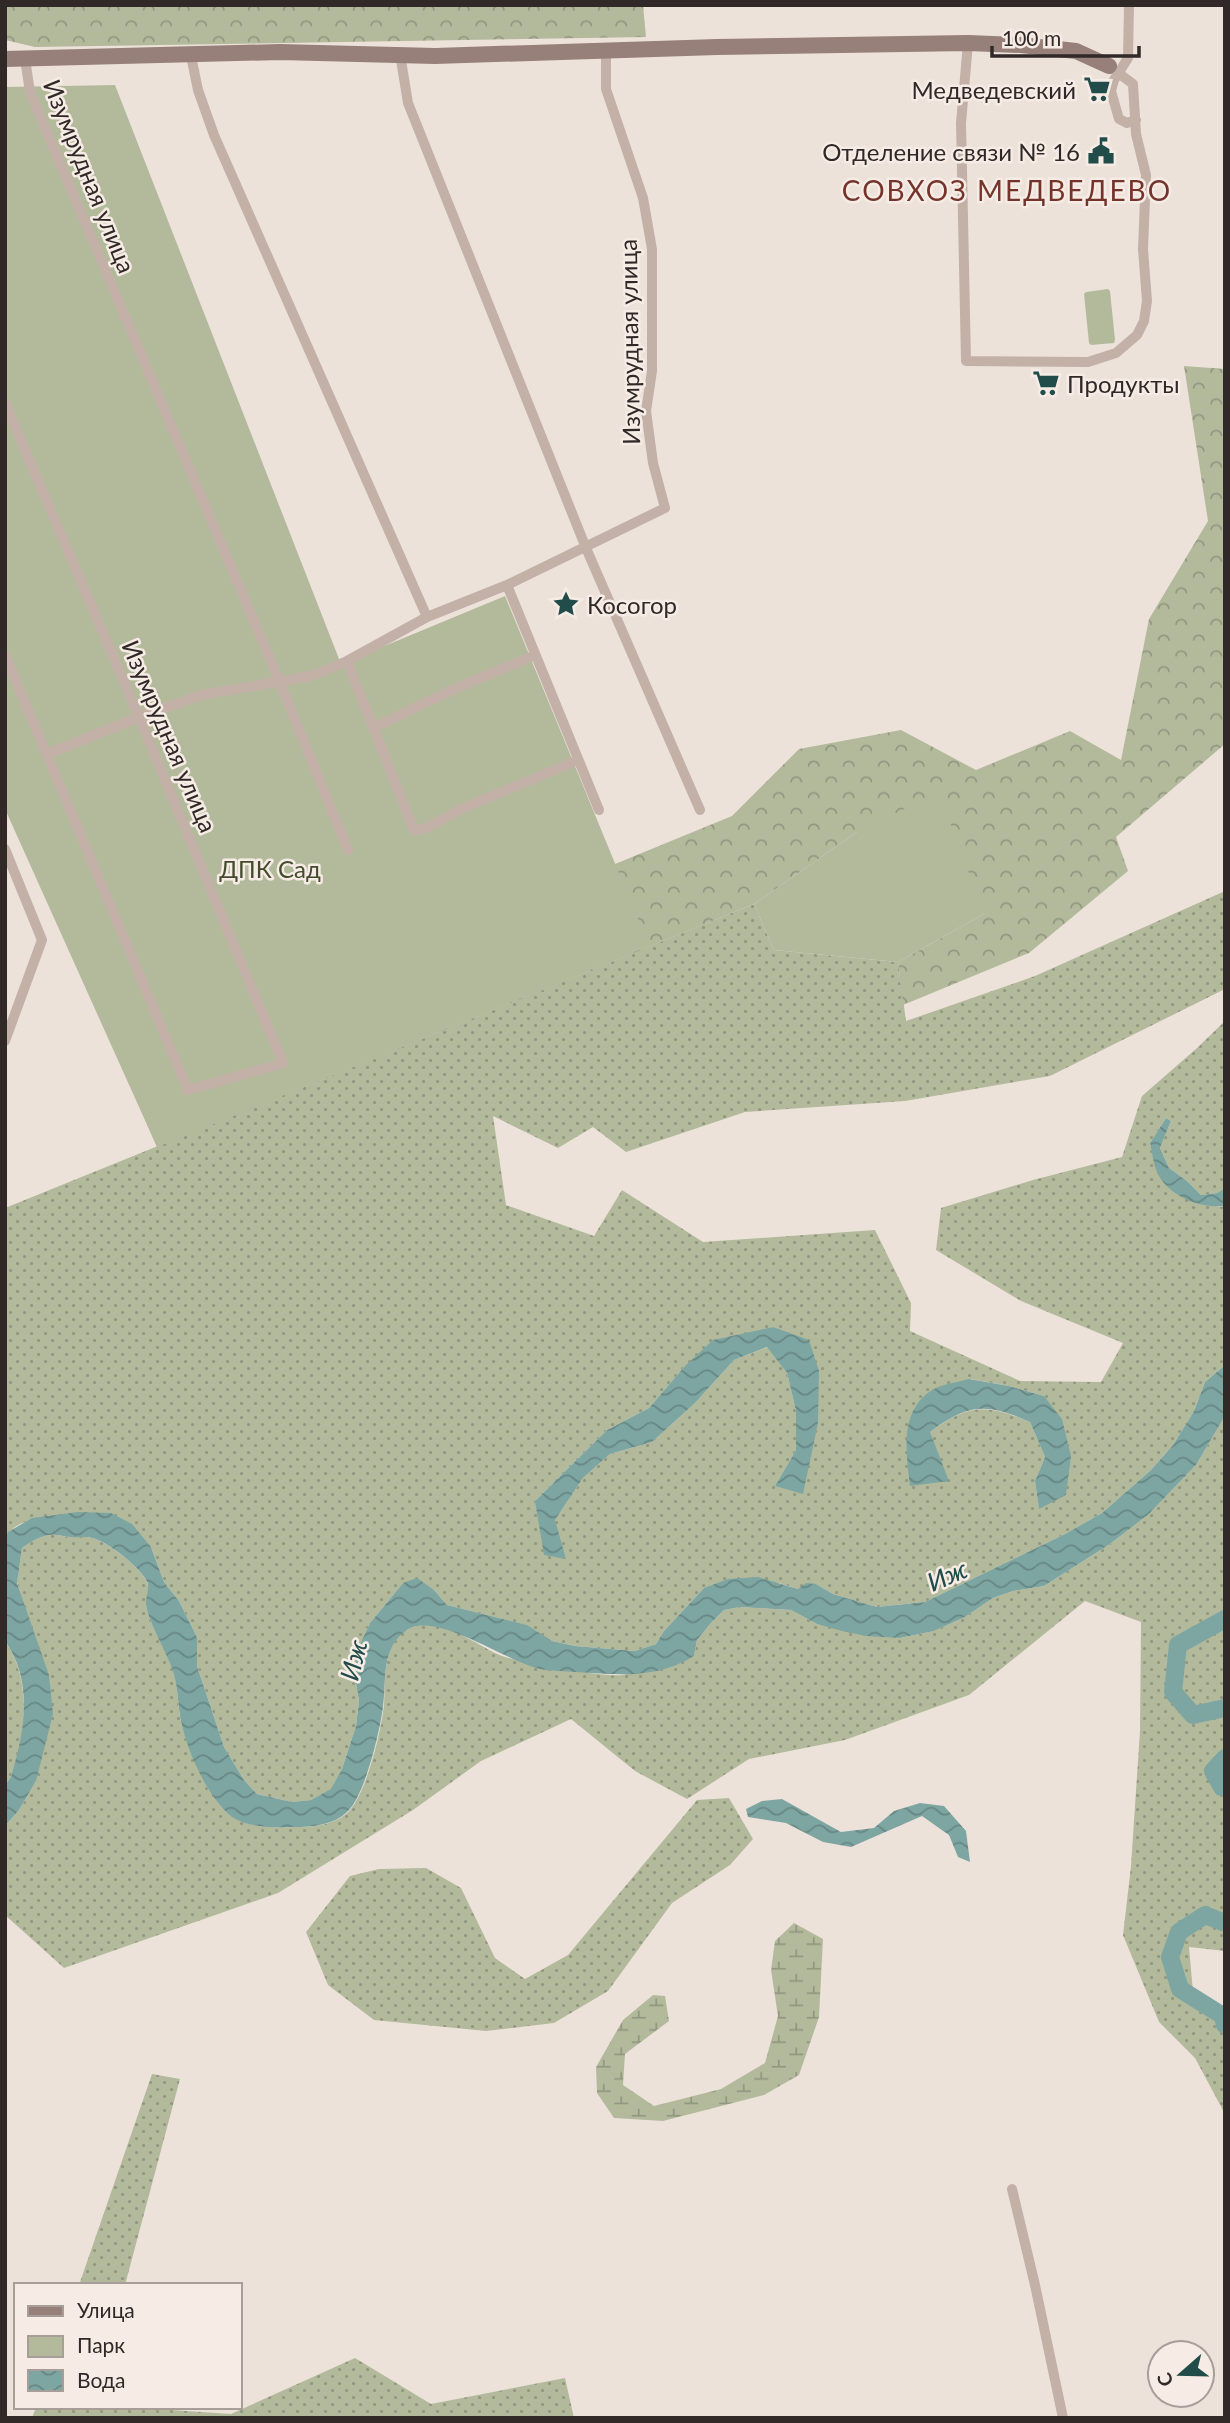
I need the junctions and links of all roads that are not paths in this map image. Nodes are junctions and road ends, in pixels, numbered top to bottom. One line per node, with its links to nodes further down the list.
1 (1129, 5): 8 (street)
2 (968, 43): 3 (street); 8 (street); 9 (street)
3 (606, 50): 4 (street); 11 (street, Изумрудная улица)
4 (400, 54): 5 (street); 11 (street)
5 (191, 56): 7 (street); 13 (street)
6 (5, 59): 7 (street)
7 (25, 59): 17 (street, Изумрудная улица)
8 (1114, 70): 9 (street); 9 (street)
9 (1136, 120)
10 (5, 404): 18 (street, Изумрудная улица)
11 (586, 548): 12 (street, Изумрудная улица); 23 (street)
12 (507, 585): 13 (street, Изумрудная улица); 15 (street)
13 (427, 617): 16 (street, Изумрудная улица)
14 (5, 655): 20 (street, Изумрудная улица)
15 (535, 655): 19 (street); 21 (street)
16 (347, 661): 17 (street, Изумрудная улица); 19 (street)
17 (279, 680): 18 (street, Изумрудная улица); 25 (street, Изумрудная улица)
18 (139, 717): 20 (street, Изумрудная улица); 20 (street, Изумрудная улица)
19 (375, 727): 21 (street)
20 (47, 754)
21 (578, 760): 22 (street)
22 (599, 810)
23 (700, 810)
24 (5, 849): 26 (street)
25 (348, 850)
26 (5, 1041)
27 (1012, 2189): 28 (street)
28 (1063, 2418)

